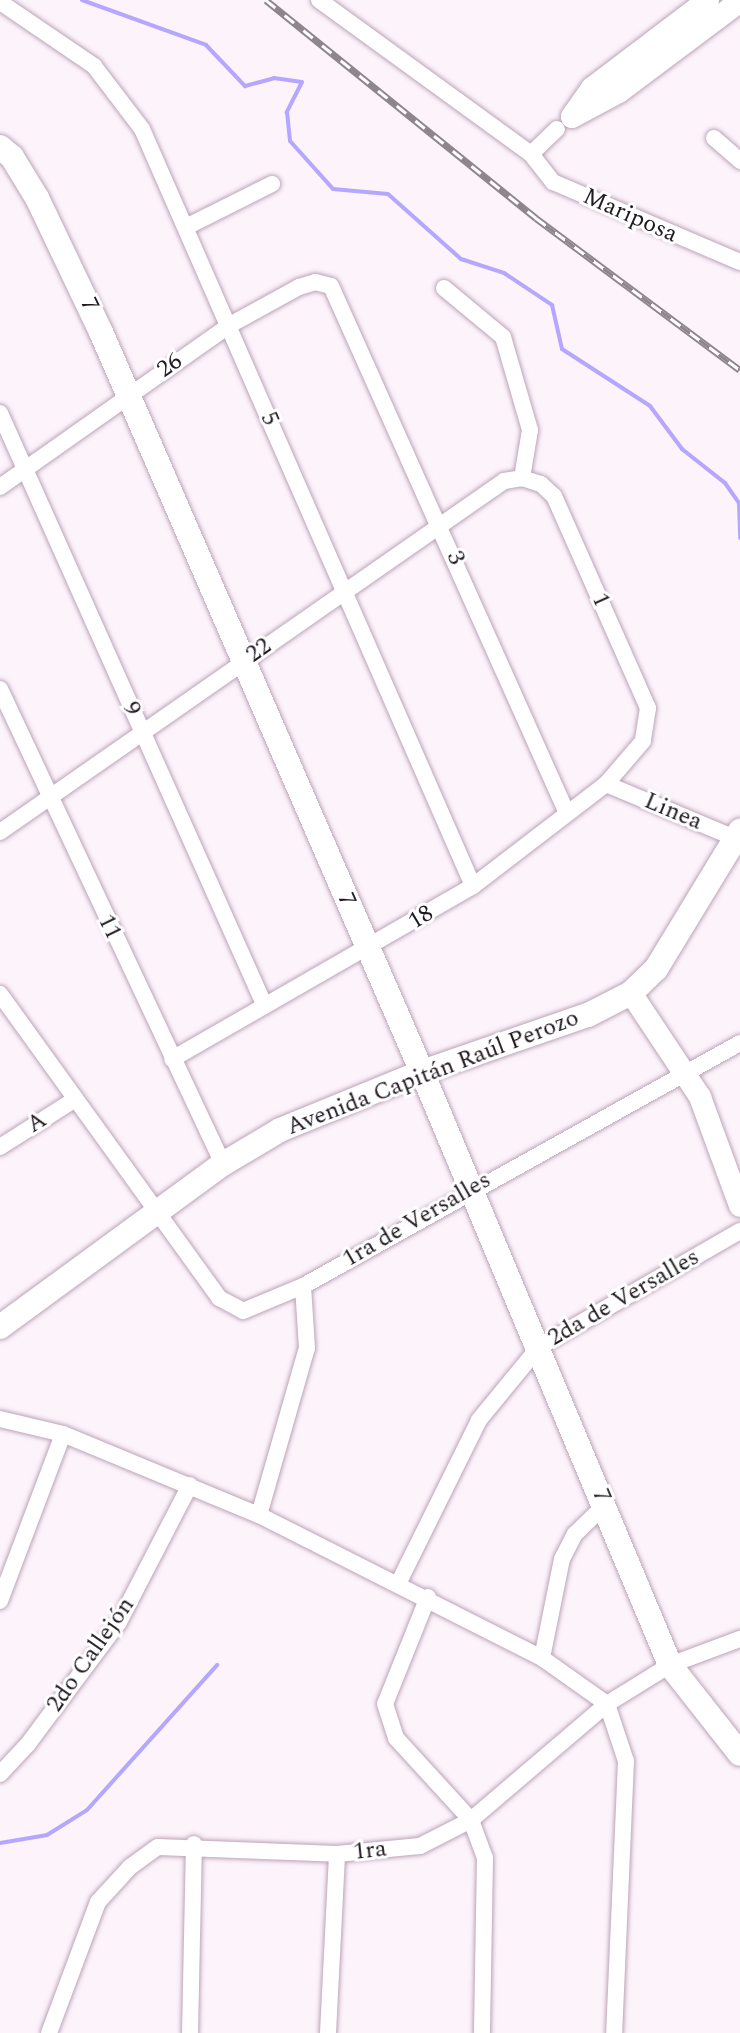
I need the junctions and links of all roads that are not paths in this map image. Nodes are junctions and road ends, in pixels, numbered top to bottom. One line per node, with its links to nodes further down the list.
1 (319, 0): 8 (street, Mariposa)
2 (708, 0): 5 (street)
3 (740, 1): 5 (street)
4 (0, 2): 11 (street, 5)
5 (565, 123): 8 (street)
6 (714, 138): 9 (street)
7 (0, 147): 16 (main road, 7)
8 (531, 154): 12 (street, Mariposa)
9 (740, 161)
10 (272, 184): 11 (street)
11 (188, 226): 15 (street, 5)
12 (740, 262)
13 (444, 288): 19 (street)
14 (344, 305): 15 (street, 26); 21 (street, 3)
15 (228, 326): 16 (street, 26); 22 (street, 5)
16 (127, 396): 18 (street, 26); 23 (main road, 7)
17 (0, 413): 18 (street, 9)
18 (24, 468): 20 (street, 26); 25 (street, 9)
19 (522, 478): 21 (street, 22); 26 (street, 1)
20 (0, 487)
21 (439, 522): 22 (street, 22); 29 (street, 3)
22 (344, 592): 23 (street, 22); 32 (street, 5)
23 (242, 664): 25 (street, 22); 33 (main road, 7)
24 (0, 689): 28 (street, 11)
25 (140, 731): 28 (street, 22); 36 (street, 9)
26 (643, 741): 27 (street, 18)
27 (606, 784): 29 (street, 18); 31 (street, Linea)
28 (48, 799): 30 (street, 22); 38 (street, 11)
29 (566, 811): 32 (street, 18)
30 (0, 832)
31 (739, 837): 34 (main road, Avenida Capitán Raúl Perozo)
32 (473, 886): 33 (street, 18)
33 (369, 950): 36 (street, 18); 39 (main road, 7)
34 (631, 993): 39 (main road, Avenida Capitán Raúl Perozo); 40 (street)
35 (1, 997): 41 (street)
36 (264, 1004): 38 (street, 18)
37 (740, 1043): 40 (street, 1ra de Versalles)
38 (172, 1059): 43 (street, 11)
39 (422, 1072): 43 (main road, Avenida Capitán Raúl Perozo); 44 (main road, 7)
40 (684, 1074): 44 (street, 1ra de Versalles); 45 (street)
41 (74, 1100): 42 (street, A); 46 (street)
42 (0, 1147)
43 (223, 1164): 46 (main road, Avenida Capitán Raúl Perozo)
44 (471, 1189): 48 (street, 1ra de Versalles); 50 (main road, 7)
45 (740, 1206)
46 (157, 1210): 48 (street); 49 (main road, Avenida Capitán Raúl Perozo)
47 (740, 1231): 50 (street, 2da de Versalles)
48 (303, 1286): 55 (street)
49 (0, 1327)
50 (539, 1347): 54 (main road, 7); 56 (street, 2da de Versalles)
51 (0, 1419): 52 (street)
52 (63, 1434): 53 (street); 58 (street)
53 (190, 1485): 55 (street); 64 (street, 2do Callejón)
54 (605, 1505): 60 (street); 61 (main road, 7)
55 (259, 1515): 56 (street)
56 (399, 1582): 57 (street)
57 (428, 1597): 60 (street); 65 (street)
58 (0, 1601)
59 (740, 1639): 61 (street, 1ra)
60 (542, 1658): 62 (street)
61 (670, 1665): 62 (street, 1ra); 63 (main road, 7)
62 (607, 1704): 65 (street, 1ra); 72 (street)
63 (740, 1754)
64 (0, 1774)
65 (471, 1820): 67 (street, 1ra); 71 (street)
66 (194, 1844): 67 (street, 1ra); 68 (street, 1ra); 69 (street)
67 (337, 1854): 70 (street)
68 (49, 2033)
69 (190, 2033)
70 (328, 2033)
71 (482, 2033)
72 (614, 2033)

